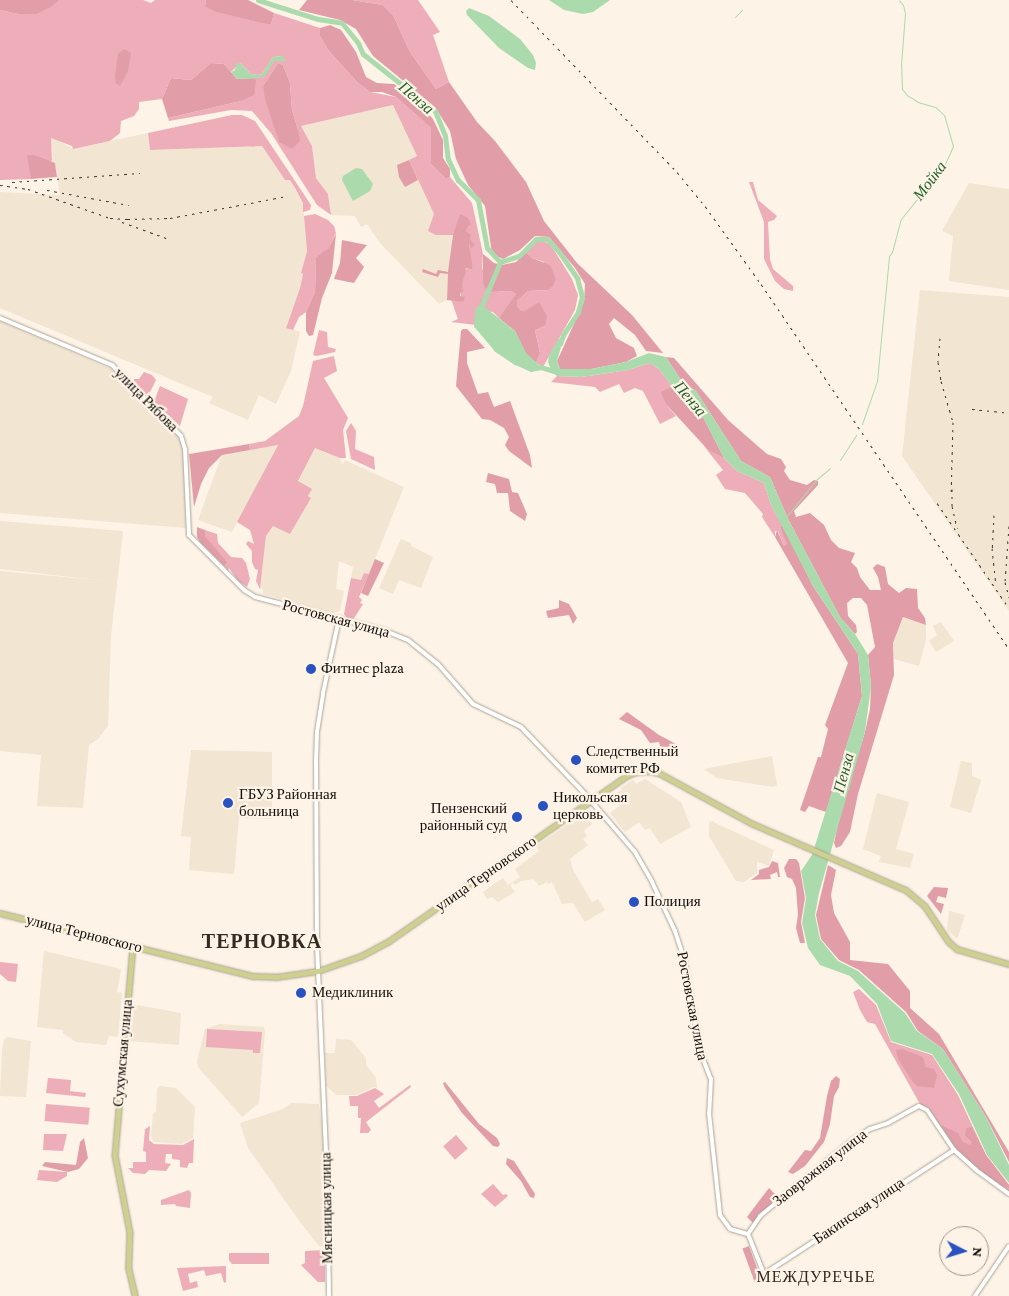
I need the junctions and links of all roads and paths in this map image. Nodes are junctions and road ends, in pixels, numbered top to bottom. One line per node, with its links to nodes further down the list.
1 (0, 318): 2 (street, улица Рябова)
2 (202, 549): 3 (street, Ростовская улица)
3 (339, 619): 4 (street, Ростовская улица); 8 (street, Мясницкая улица)
4 (590, 800): 7 (main road, улица Терновского); 8 (main road, улица Терновского); 11 (street, Ростовская улица)
5 (0, 913): 6 (main road, улица Терновского)
6 (133, 946): 8 (main road, улица Терновского); 13 (main road, Сухумская улица)
7 (1009, 964)
8 (318, 971): 14 (street, Мясницкая улица)
9 (954, 1150): 10 (street); 11 (street, Бакинская улица); 11 (street, Заовражная улица)
10 (1009, 1194)
11 (748, 1234)
12 (1009, 1246): 15 (street)
13 (136, 1296)
14 (329, 1296)
15 (975, 1296)

